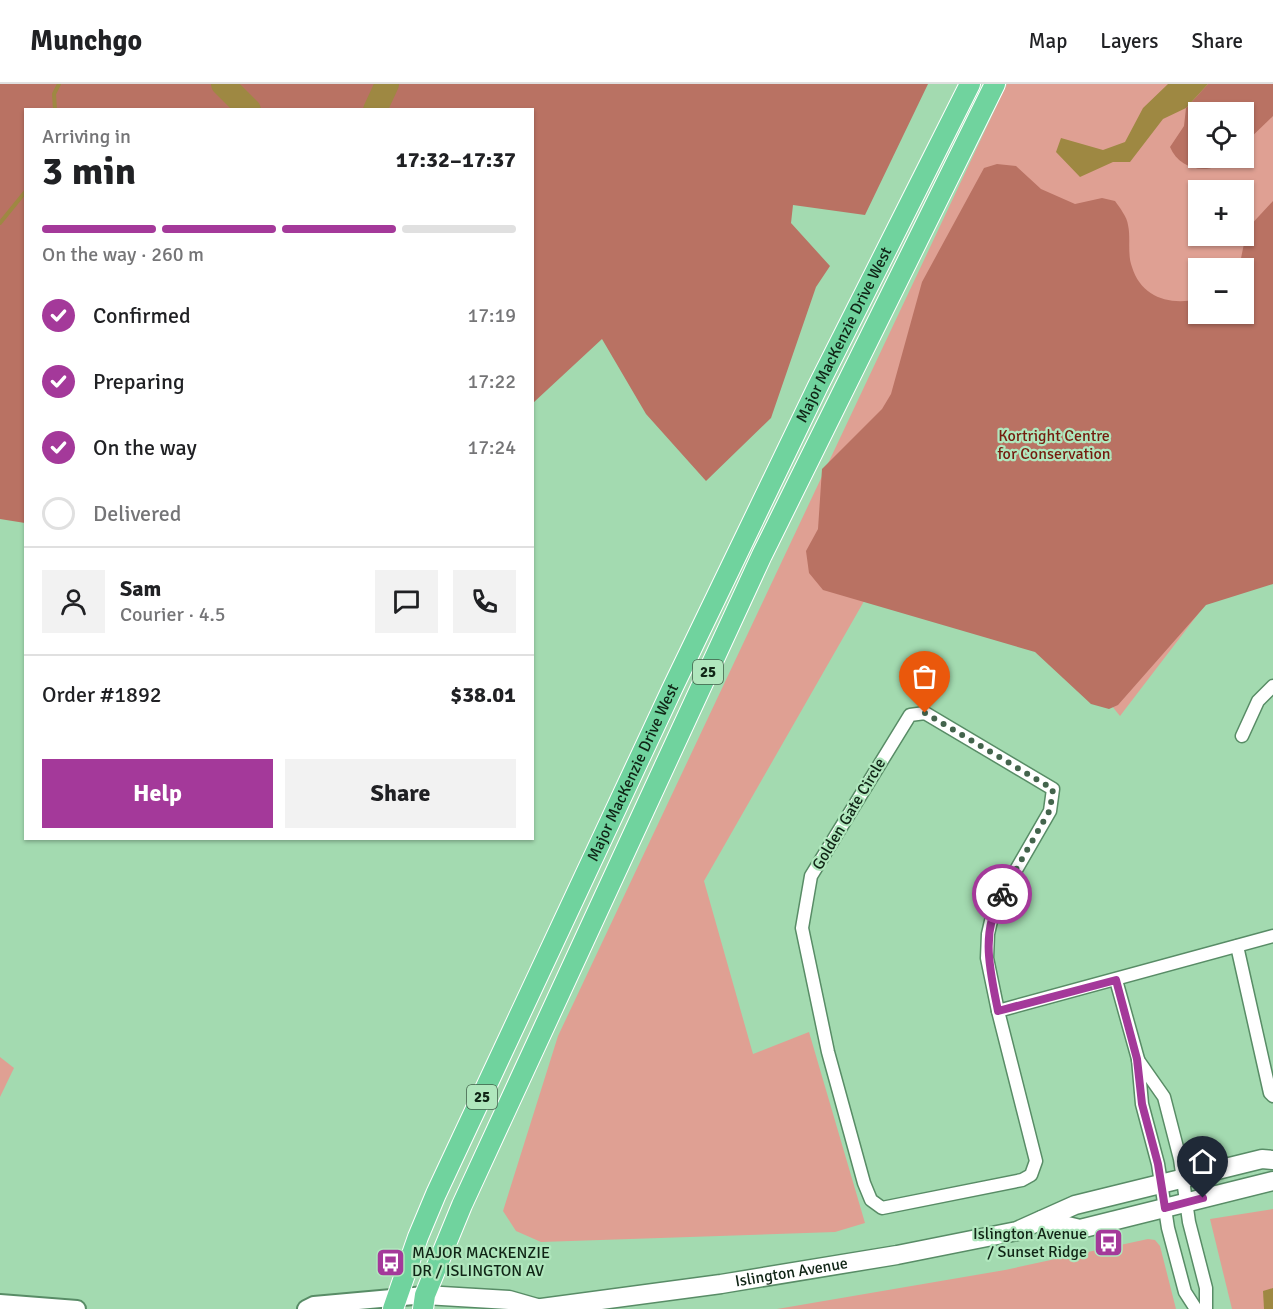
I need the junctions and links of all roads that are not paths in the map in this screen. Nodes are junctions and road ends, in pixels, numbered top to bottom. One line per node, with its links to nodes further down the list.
1 (970, 84): 20 (main road, Major MacKenzie Drive West / 25)
2 (995, 84): 18 (main road, Major MacKenzie Drive West / 25)
3 (1273, 686): 4 (street)
4 (1242, 736)
5 (1273, 936): 6 (street)
6 (1237, 946): 7 (street); 10 (street)
7 (1116, 980): 8 (street); 9 (street)
8 (998, 1011): 8 (street, Golden Gate Circle)
9 (1137, 1059): 12 (street); 14 (street)
10 (1273, 1096)
11 (1273, 1160): 12 (main road, Islington Avenue)
12 (1183, 1178): 14 (main road, Islington Avenue); 15 (street)
13 (1273, 1181): 15 (main road)
14 (1161, 1184): 16 (street); 17 (main road, Islington Avenue)
15 (1186, 1203): 16 (main road); 25 (street)
16 (1165, 1208): 17 (main road); 24 (street)
17 (1042, 1220): 23 (main road, Islington Avenue)
18 (424, 1302): 20 (street, Islington Avenue); 23 (main road, Islington Avenue)
19 (0, 1303): 21 (street)
20 (395, 1304): 22 (street, Islington Avenue)
21 (77, 1309)
22 (306, 1309)
23 (535, 1309)
24 (1196, 1309)
25 (1206, 1309)

